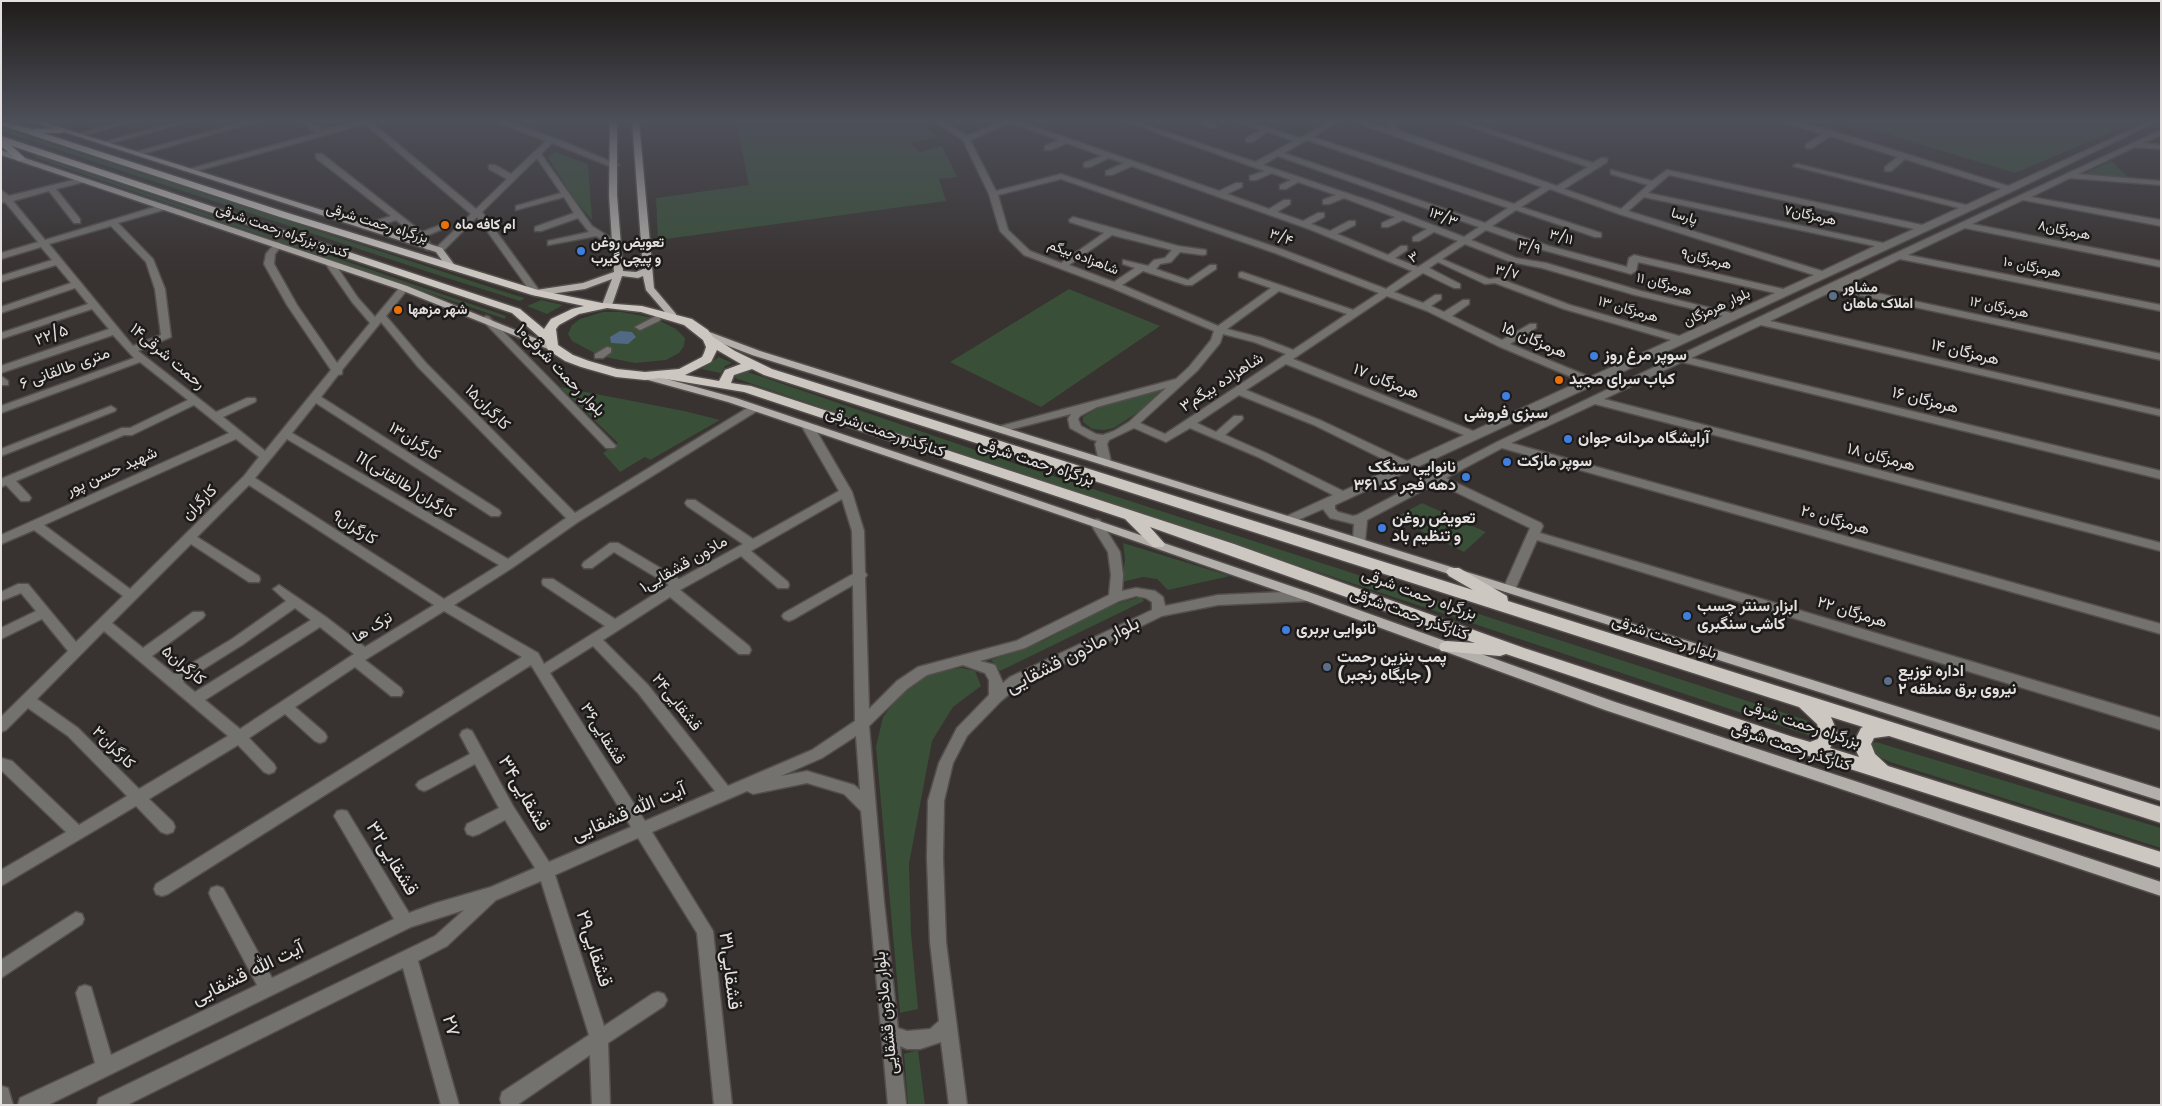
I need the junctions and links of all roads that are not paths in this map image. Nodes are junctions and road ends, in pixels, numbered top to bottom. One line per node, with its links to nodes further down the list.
1 (60, 173): 31 (main road, کندرو بزرگراه رحمت شرقی)
2 (99, 173): 133 (highway)
3 (155, 173): 106 (highway, بزرگراه رحمت شرقی)
4 (198, 173): 70 (main road, کندرو بزرگراه رحمت شرقی)
5 (340, 173): 60 (street)
6 (427, 173): 57 (street)
7 (502, 173): 28 (street)
8 (518, 173): 28 (street)
9 (551, 173): 40 (street)
10 (614, 173): 89 (main road)
11 (640, 173): 109 (main road)
12 (983, 173): 41 (street, شاهزاده بیگم)
13 (1160, 173): 42 (street)
14 (1266, 173): 29 (street)
15 (1280, 173): 30 (street, ۱۳/۳)
16 (1333, 173): 72 (street, ۳/۱۱)
17 (1412, 173): 52 (street)
18 (1510, 173): 37 (street, پارسا)
19 (1582, 173): 37 (street, ۳)
20 (1616, 173): 33 (street)
21 (1666, 173): 33 (street)
22 (1670, 173): 73 (street)
23 (1823, 173): 54 (street)
24 (1957, 173): 38 (street)
25 (2046, 173): 38 (street, بلوار هرمزگان)
26 (2077, 173): 27 (street, بلوار هرمزگان)
27 (2070, 176): 32 (street); 46 (street, بلوار هرمزگان)
28 (512, 178): 57 (street)
29 (1253, 178)
30 (1298, 179): 35 (street); 45 (street, ۱۳/۳)
31 (81, 180): 36 (street); 51 (main road, کندرو بزرگراه رحمت شرقی)
32 (2161, 183)
33 (1652, 184): 43 (street)
34 (1239, 185): 42 (street)
35 (1283, 187)
36 (50, 188): 47 (street); 63 (street)
37 (1554, 188): 52 (street, ۳); 56 (street, پارسا)
38 (2010, 189): 54 (street, بلوار هرمزگان)
39 (1, 192): 47 (street, ۱۴رحمت شرقی)
40 (566, 194): 53 (street); 58 (street)
41 (993, 194): 75 (street, ۳/۴); 105 (street, شاهزاده بیگم)
42 (1220, 194): 48 (street)
43 (1640, 194): 56 (street); 91 (street, هرمزگان۷)
44 (1254, 195): 48 (street)
45 (1344, 195): 50 (street); 61 (street, ۱۳/۳)
46 (2024, 198): 66 (street); 69 (street, بلوار هرمزگان)
47 (4, 200): 86 (street, ۱۴رحمت شرقی)
48 (1242, 202): 55 (street)
49 (1287, 202): 55 (street)
50 (1326, 202)
51 (164, 206): 64 (street); 88 (main road, کندرو بزرگراه رحمت شرقی)
52 (1517, 206): 72 (street, ۳); 81 (street)
53 (518, 208)
54 (1968, 208): 73 (street, بلوار هرمزگان)
55 (1270, 212): 67 (street)
56 (1622, 212): 114 (street, پارسا)
57 (477, 213): 95 (street); 125 (street)
58 (580, 214): 74 (street); 78 (street)
59 (1321, 215): 67 (street)
60 (397, 217): 70 (street); 80 (street)
61 (1402, 217): 68 (street); 76 (street, ۱۳/۳)
62 (1073, 220): 77 (street)
63 (77, 221)
64 (112, 222): 86 (street); 152 (street)
65 (1352, 223): 79 (street)
66 (2161, 223)
67 (1303, 224): 79 (street)
68 (1385, 225)
69 (1962, 225): 98 (street, بلوار هرمزگان); 104 (street, هرمزگان۸)
70 (366, 227): 92 (main road, کندرو بزرگراه رحمت شرقی)
71 (442, 227): 80 (street)
72 (1486, 227): 85 (street, ۳); 111 (street, ۳/۱۱)
73 (1924, 228): 91 (street, بلوار هرمزگان)
74 (538, 229)
75 (1214, 229): 82 (street); 123 (street, ۳/۴)
76 (1433, 229): 84 (street); 85 (street, ۱۳/۳)
77 (1111, 232): 90 (street); 105 (street)
78 (597, 233): 87 (street); 89 (street)
79 (1331, 234): 99 (street)
80 (421, 235): 92 (street)
81 (1598, 235)
82 (1201, 237)
83 (1172, 238): 90 (street)
84 (1416, 239)
85 (1464, 242): 110 (street, ۳); 116 (street, ۳/۹)
86 (44, 243): 97 (street); 100 (street, ۱۴رحمت شرقی)
87 (551, 243)
88 (278, 245): 103 (main road, کندرو بزرگراه رحمت شرقی); 159 (street)
89 (618, 245): 112 (main road)
90 (1164, 245): 94 (street)
91 (1886, 246): 114 (street, بلوار هرمزگان)
92 (428, 247): 95 (main road, کندرو بزرگراه رحمت شرقی)
93 (1404, 248): 99 (street)
94 (1178, 249): 96 (street); 108 (street)
95 (439, 250): 106 (main road)
96 (1203, 252)
97 (1, 256)
98 (1898, 256): 120 (street, بلوار هرمزگان); 132 (street, هرمزگان ۱۰)
99 (1389, 258): 110 (street)
100 (58, 261): 115 (street); 117 (street, ۱۴رحمت شرقی)
101 (1126, 262): 108 (street)
102 (1442, 262): 131 (street, ۳/۷)
103 (330, 263): 122 (main road, کندرو بزرگراه رحمت شرقی); 141 (street, ۱۵کارگران)
104 (2161, 264)
105 (1062, 266): 118 (street, شاهزاده بیگم)
106 (452, 267): 125 (highway, بزرگراه رحمت شرقی)
107 (1213, 267): 108 (street)
108 (1146, 268): 118 (street)
109 (647, 270): 112 (main road); 136 (main road)
110 (1421, 270): 119 (street); 123 (street, ۳)
111 (1630, 271): 124 (street, هرمزگان۹)
112 (619, 273): 125 (main road); 129 (main road)
113 (1242, 274): 121 (street)
114 (1822, 274): 124 (street, بلوار هرمزگان)
115 (1, 279)
116 (1590, 279): 138 (street, هرمزگان ۱۱)
117 (77, 284): 128 (street, ۱۴رحمت شرقی); 134 (street)
118 (1116, 286): 145 (street, شاهزاده بیگم)
119 (1457, 286)
120 (1832, 286): 142 (street, بلوار هرمزگان); 153 (street, هرمزگان ۱۲)
121 (1278, 287): 135 (street); 145 (street)
122 (404, 288): 139 (main road, کندرو بزرگراه رحمت شرقی); 141 (street, کارگران)
123 (1388, 292): 130 (street, ۳/۴); 135 (street, ۳)
124 (1786, 292): 138 (street, بلوار هرمزگان)
125 (536, 293): 129 (highway, بزرگراه رحمت شرقی); 133 (highway)
126 (1438, 297): 130 (street)
127 (1466, 302): 137 (street)
128 (94, 305): 146 (street, ۱۴رحمت شرقی); 147 (street)
129 (604, 306): 136 (highway, بزرگراه رحمت شرقی); 150 (highway)
130 (1425, 306): 137 (street, هرمزگان ۱۵)
131 (1567, 307): 149 (street, هرمزگان ۱۳)
132 (2161, 308)
133 (508, 309): 150 (highway)
134 (1, 310)
135 (1355, 314): 154 (street, ۳)
136 (673, 316): 148 (highway, بزرگراه رحمت شرقی)
137 (1445, 316): 151 (street, هرمزگان ۱۵)
138 (1732, 316): 149 (street, بلوار هرمزگان)
139 (486, 319): 150 (main road, کندرو بزرگراه رحمت شرقی); 187 (street, ۱۰بلوار رحمت شرقی)
140 (656, 319): 144 (street)
141 (379, 320): 159 (street, کارگران); 204 (street, ۱۵کارگران)
142 (1762, 322): 156 (street, بلوار هرمزگان); 174 (street, هرمزگان ۱۴)
143 (1533, 326): 151 (street)
144 (640, 327)
145 (1219, 330): 154 (street, شاهزاده بیگم); 162 (street)
146 (114, 331): 152 (street, ۱۴رحمت شرقی); 158 (street, ۲۲/۵)
147 (1, 336)
148 (706, 336): 157 (highway, بزرگراه رحمت شرقی); 160 (highway); 180 (main road)
149 (1681, 340): 163 (street, بلوار هرمزگان)
150 (550, 343): 161 (highway)
151 (1502, 344): 163 (street, هرمزگان ۱۵)
152 (130, 350): 155 (street, ۱۴رحمت شرقی)
153 (2161, 356)
154 (1290, 357): 165 (street, ۳شاهزاده بیگم); 183 (street, هرمزگان ۱۷)
155 (140, 359): 169 (street, ۱۴رحمت شرقی); 172 (street, ۶ متری طالقانی)
156 (1682, 359): 168 (street, بلوار هرمزگان); 192 (street, هرمزگان ۱۶)
157 (752, 365): 164 (highway); 232 (highway, بزرگراه رحمت شرقی)
158 (1, 370)
159 (338, 372): 166 (street, کارگران)
160 (662, 375): 161 (highway); 164 (highway, بزرگراه رحمت شرقی)
161 (645, 376): 171 (main road, کنارگذر رحمت شرقی)
162 (1178, 381): 170 (street); 177 (street)
163 (1590, 381): 183 (street, بلوار هرمزگان)
164 (724, 385): 201 (highway, بزرگراه رحمت شرقی)
165 (1239, 391): 178 (street, ۳شاهزاده بیگم); 191 (street)
166 (315, 398): 182 (street, کارگران); 200 (street, کارگران۱۳)
167 (251, 400): 175 (street)
168 (1594, 400): 186 (street, بلوار هرمزگان); 213 (street, هرمزگان ۱۸)
169 (195, 401): 175 (street, ۱۴رحمت شرقی); 195 (street)
170 (1092, 406): 180 (street); 185 (street)
171 (753, 409): 179 (main road, کنارگذر رحمت شرقی); 204 (street, ترک ها)
172 (1, 410)
173 (111, 410): 188 (street)
174 (2161, 413)
175 (215, 417): 181 (street, ۱۴رحمت شرقی)
176 (1238, 418): 184 (street)
177 (1132, 424): 178 (street, ۳شاهزاده بیگم); 185 (street)
178 (1189, 424): 184 (street)
179 (807, 426): 196 (street, بلوار ماذون قشقایی); 205 (main road, کنارگذر رحمت شرقی)
180 (1001, 429): 190 (main road)
181 (237, 434): 189 (street, ۱۴رحمت شرقی); 206 (street, شهید حسن پور)
182 (286, 434): 189 (street, کارگران); 215 (street, 11کارگران(طالقانی))
183 (1474, 435): 191 (street, بلوار هرمزگان)
184 (1218, 436): 197 (street)
185 (1104, 438): 190 (street)
186 (1501, 444): 193 (street, بلوار هرمزگان); 238 (street, هرمزگان ۲۰)
187 (610, 446)
188 (1, 453)
189 (266, 457): 194 (street, کارگران)
190 (1105, 462): 203 (main road)
191 (1407, 466): 197 (street, بلوار هرمزگان)
192 (2161, 475)
193 (1437, 478): 202 (street, بلوار هرمزگان); 207 (street, هرمزگان ۲۲)
194 (248, 479): 208 (street, کارگران); 229 (street, کارگران۹)
195 (5, 481): 198 (street)
196 (846, 492): 212 (street, ماذون قشقایی۱); 217 (street, بلوار ماذون قشقایی)
197 (1338, 497): 202 (street); 203 (street, بلوار هرمزگان)
198 (25, 498)
199 (691, 503): 212 (street)
200 (495, 513)
201 (1128, 514): 211 (highway); 244 (highway, بزرگراه رحمت شرقی)
202 (1361, 518): 210 (street)
203 (1291, 519): 210 (main road)
204 (574, 520): 215 (street, ترک ها)
205 (1096, 523): 211 (main road, کنارگذر رحمت شرقی); 227 (street)
206 (36, 525): 209 (street, شهید حسن پور); 224 (street)
207 (1535, 530): 223 (street); 258 (street, هرمزگان ۲۲)
208 (189, 538): 218 (street); 224 (street, کارگران)
209 (1, 540)
210 (1359, 540): 216 (main road)
211 (1158, 544): 225 (main road, کنارگذر رحمت شرقی)
212 (747, 547): 220 (street); 221 (street, ماذون قشقایی۱)
213 (2161, 547)
214 (588, 564): 221 (street)
215 (508, 565): 229 (street, ترک ها)
216 (1454, 572): 223 (main road); 232 (highway)
217 (860, 575): 234 (street); 257 (street, بلوار ماذون قشقایی)
218 (254, 579)
219 (548, 582): 237 (street)
220 (783, 585)
221 (675, 588): 237 (street, ماذون قشقایی۱); 242 (street)
222 (279, 589): 228 (street)
223 (1509, 589): 271 (main road)
224 (131, 596): 236 (street, کارگران)
225 (1307, 596): 230 (street, بلوار ماذون قشقایی); 241 (main road, کنارگذر رحمت شرقی)
226 (1, 597): 231 (street)
227 (1115, 597): 230 (street); 248 (street)
228 (295, 601): 235 (street); 250 (street)
229 (443, 604): 246 (street, ترک ها); 247 (street, کارگران۹)
230 (1160, 612): 252 (street, بلوار ماذون قشقایی)
231 (44, 613): 239 (street); 243 (street)
232 (1523, 613): 253 (highway, بلوار رحمت شرقی)
233 (198, 615): 245 (street)
234 (789, 616)
235 (322, 620): 246 (street); 254 (street)
236 (104, 623): 243 (street, کارگران); 245 (street, کارگران۵)
237 (615, 626): 240 (street, ماذون قشقایی۱)
238 (2161, 629)
239 (1, 634)
240 (594, 639): 249 (street, ماذون قشقایی۱); 270 (street, قشقایی۲۴)
241 (1447, 647): 244 (highway); 285 (main road, کنارگذر رحمت شرقی)
242 (744, 650)
243 (76, 651): 255 (street, کارگران)
244 (1518, 652): 264 (highway, بزرگراه رحمت شرقی)
245 (143, 655): 250 (street, کارگران۵)
246 (360, 657): 251 (street); 256 (street, ترک ها)
247 (533, 657): 249 (street, قشقایی۳۶); 284 (street)
248 (965, 660): 252 (street); 257 (street)
249 (542, 672): 279 (street, قشقایی۳۶)
250 (174, 681): 254 (street, کارگران۵)
251 (396, 692)
252 (996, 697): 295 (street, بلوار ماذون قشقایی)
253 (1793, 698): 260 (highway, بزرگراه رحمت شرقی); 264 (highway)
254 (196, 699): 263 (street, کارگران۵)
255 (27, 700): 259 (street, کارگران); 272 (street, کارگران۳)
256 (285, 706): 261 (street); 263 (street, ترک ها)
257 (862, 724): 270 (street); 273 (street, بلوار ماذون قشقایی)
258 (2161, 724)
259 (1, 726)
260 (1899, 732): 268 (highway); 275 (highway, بزرگراه رحمت شرقی)
261 (320, 736)
262 (467, 736): 265 (street, قشقایی۳۴)
263 (239, 737): 267 (street, کارگران۵); 272 (street, ترک ها)
264 (1791, 743): 268 (highway, بزرگراه رحمت شرقی)
265 (478, 756): 269 (street); 274 (street, قشقایی۳۴)
266 (1, 764): 280 (street)
267 (269, 768)
268 (1901, 779): 281 (highway, بزرگراه رحمت شرقی)
269 (424, 785)
270 (726, 794): 273 (street); 279 (street, آیت الله قشقایی)
271 (2161, 795)
272 (138, 798): 277 (street, کارگران۳); 280 (street, ترک ها)
273 (869, 810): 296 (street, بلوار ماذون قشقایی)
274 (508, 811): 278 (street); 282 (street, قشقایی۳۴)
275 (2161, 815)
276 (342, 816): 289 (street, قشقایی۳۲)
277 (168, 828)
278 (473, 829)
279 (641, 830): 282 (street, آیت الله قشقایی); 306 (street, ۳۱قشقایی)
280 (77, 833): 283 (street, ترک ها)
281 (2161, 860)
282 (546, 872): 287 (street, آیت الله قشقایی); 297 (street, قشقایی۲۹)
283 (1, 878)
284 (162, 889)
285 (2161, 889)
286 (217, 893): 292 (street)
287 (493, 894): 289 (street, آیت الله قشقایی); 290 (street, آیت الله قشقایی)
288 (76, 919): 291 (street)
289 (405, 922): 292 (street, آیت الله قشقایی)
290 (409, 958): 303 (street, آیت الله قشقایی); 304 (street, ۲۷)
291 (1, 970)
292 (268, 988): 298 (street, آیت الله قشقایی)
293 (85, 993): 298 (street)
294 (658, 1000): 297 (street)
295 (948, 1025): 296 (street); 308 (street, بلوار ماذون قشقایی)
296 (890, 1034): 307 (street, بلوار ماذون قشقایی)
297 (599, 1039): 300 (street); 305 (street, قشقایی۲۹)
298 (105, 1067): 302 (street, آیت الله قشقایی)
299 (1, 1095): 301 (street)
300 (509, 1099)
301 (4, 1105)
302 (27, 1105)
303 (106, 1105)
304 (450, 1105)
305 (601, 1105)
306 (723, 1105)
307 (897, 1105)
308 (958, 1105)

